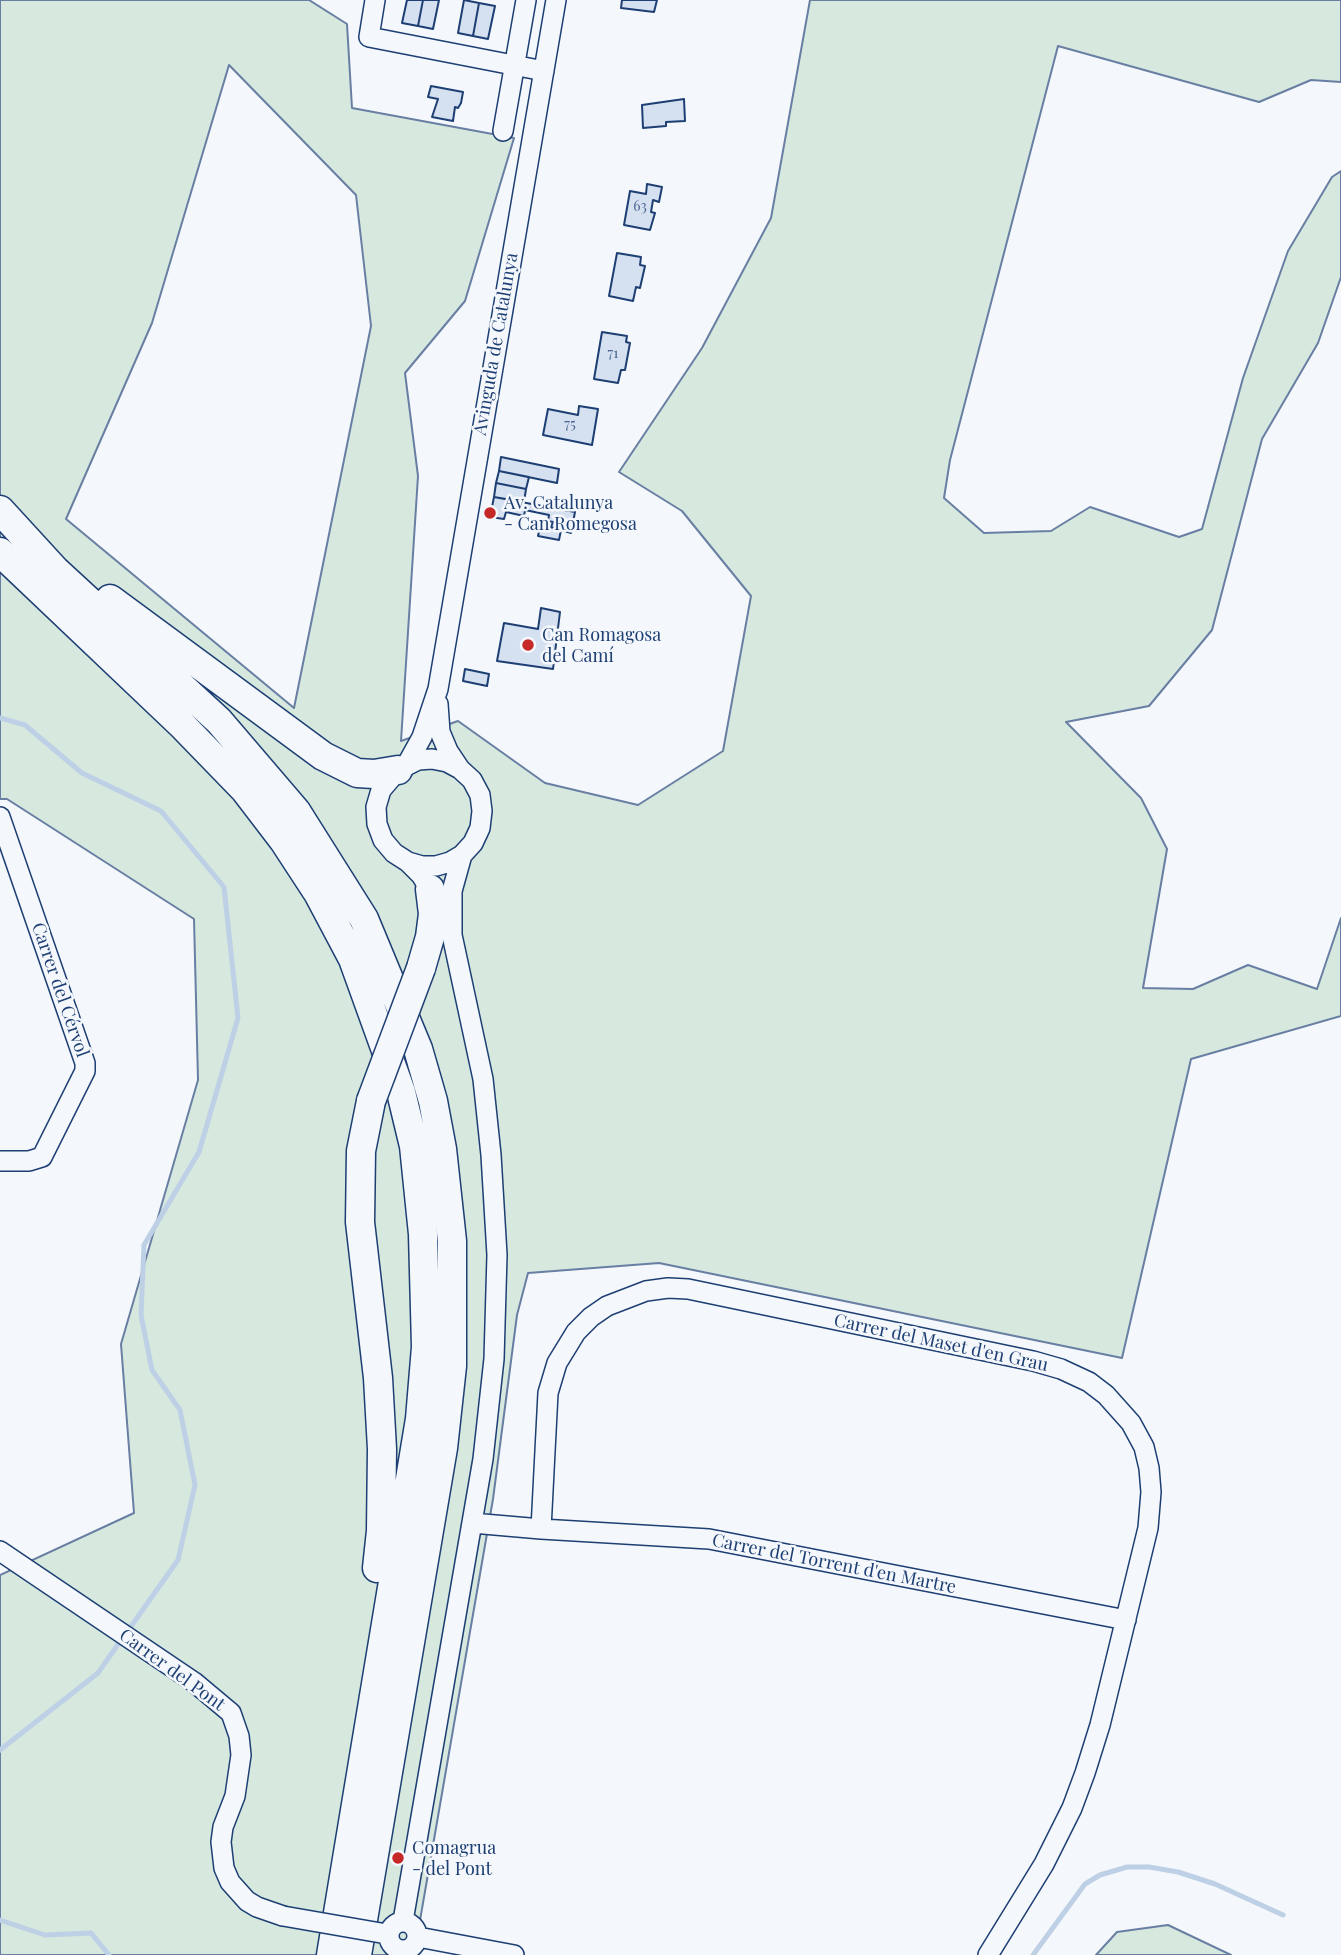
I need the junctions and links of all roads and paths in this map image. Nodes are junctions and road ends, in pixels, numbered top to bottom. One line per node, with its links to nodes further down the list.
1 (375, 0): 4 (street)
2 (526, 0): 4 (street)
3 (556, 0): 5 (street, Avinguda de Catalunya)
4 (514, 65): 5 (street); 6 (street)
5 (544, 71): 10 (street, Avinguda de Catalunya)
6 (503, 131)
7 (0, 510): 9 (highway)
8 (0, 552): 23 (highway)
9 (44, 559): 11 (highway); 28 (highway)
10 (438, 689): 11 (street, Avinguda de Catalunya); 12 (street, Avinguda de Catalunya)
11 (402, 767): 12 (street); 15 (street)
12 (460, 769): 14 (street)
13 (0, 817): 18 (street, Carrer del Cérvol)
14 (462, 855): 15 (street); 17 (street)
15 (408, 862): 16 (street)
16 (430, 889): 17 (street); 23 (highway, bridge)
17 (452, 935): 19 (street)
18 (0, 1161)
19 (472, 1523): 20 (street); 24 (street)
20 (541, 1529): 22 (street, Carrer del Torrent d'en Martre); 22 (street, Carrer del Maset d'en Grau)
21 (0, 1551): 26 (street, Carrer del Pont, bridge)
22 (1126, 1620): 30 (street, Carrer del Maset d'en Grau)
23 (376, 1693): 27 (highway)
24 (403, 1921): 25 (street); 26 (street)
25 (418, 1937): 26 (street); 29 (street)
26 (391, 1943)
27 (331, 1955)
28 (357, 1955)
29 (514, 1955)
30 (988, 1955)

